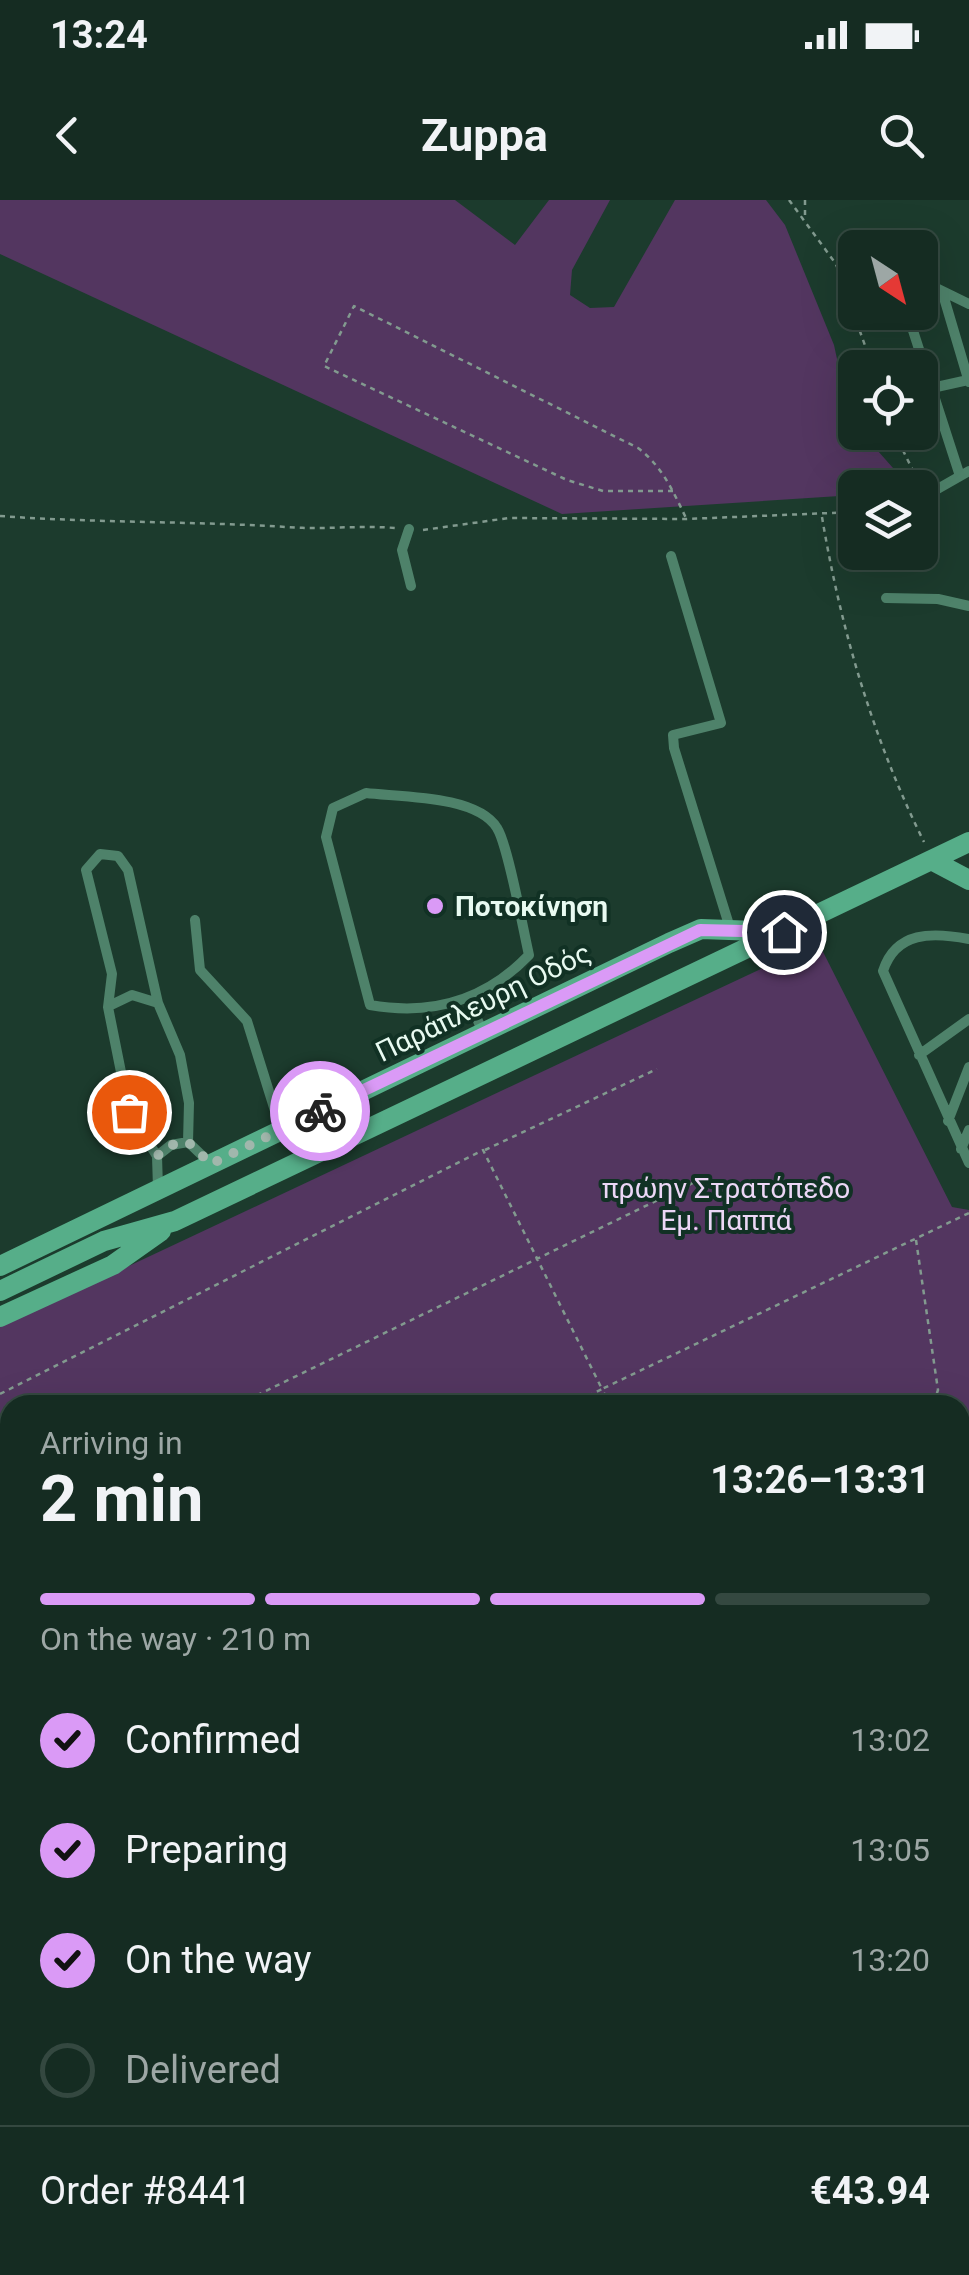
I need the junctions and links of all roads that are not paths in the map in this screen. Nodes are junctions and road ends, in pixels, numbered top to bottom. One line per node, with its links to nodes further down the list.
1 (938, 289): 2 (lane)
2 (942, 290): 3 (lane); 4 (lane)
3 (969, 304)
4 (969, 381): 5 (lane)
5 (938, 387)
6 (938, 404): 7 (lane)
7 (964, 472): 8 (lane)
8 (938, 488)
9 (409, 530): 11 (lane)
10 (671, 556): 18 (lane)
11 (411, 586)
12 (886, 598): 13 (lane)
13 (969, 606)
14 (969, 842): 15 (main road)
15 (933, 861): 16 (main road); 19 (main road)
16 (969, 880)
17 (195, 920): 29 (lane)
18 (730, 928): 19 (main road, Παράπλευρη Οδός); 25 (main road, Παράπλευρη Οδός)
19 (784, 932): 37 (main road)
20 (969, 939): 26 (lane)
21 (468, 999): 21 (lane); 25 (lane)
22 (158, 1003): 23 (lane); 23 (lane); 31 (lane)
23 (108, 1007): 33 (lane)
24 (969, 1020): 26 (lane)
25 (484, 1034): 29 (main road, Παράπλευρη Οδός)
26 (919, 1055): 28 (lane)
27 (969, 1067): 28 (lane)
28 (948, 1121): 32 (lane)
29 (282, 1130): 35 (main road, Παράπλευρη Οδός)
30 (969, 1130): 32 (lane)
31 (188, 1142): 33 (lane); 35 (lane)
32 (961, 1149): 34 (lane)
33 (157, 1156): 36 (lane)
34 (969, 1163)
35 (211, 1164): 36 (main road, Παράπλευρη Οδός)
36 (158, 1188): 38 (main road, Παράπλευρη Οδός)
37 (175, 1221): 41 (main road); 42 (main road)
38 (47, 1246): 39 (main road, Παράπλευρη Οδός); 40 (main road)
39 (0, 1266)
40 (0, 1279)
41 (0, 1291)
42 (0, 1317)

